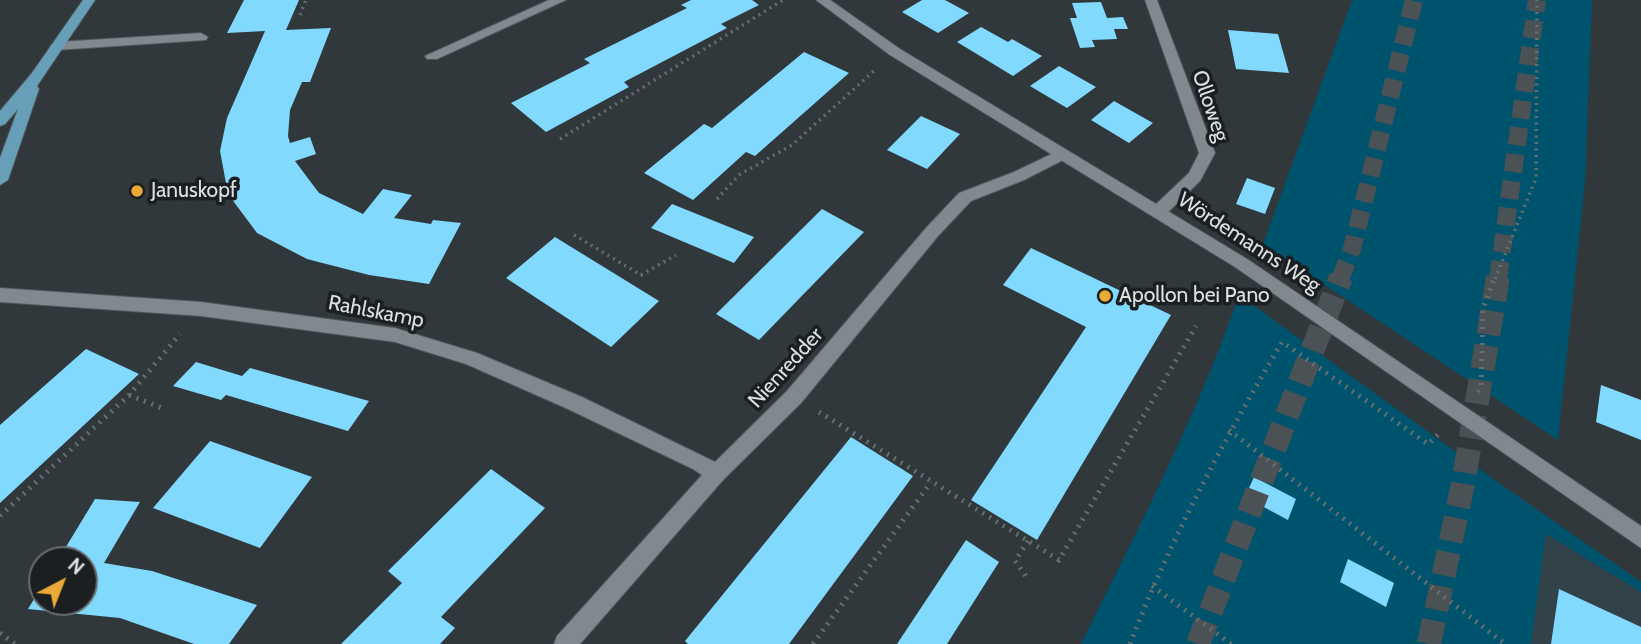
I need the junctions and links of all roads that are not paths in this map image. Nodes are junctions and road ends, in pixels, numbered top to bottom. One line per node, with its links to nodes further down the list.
1 (89, 0): 6 (main road)
2 (560, 0): 7 (street)
3 (822, 0): 10 (street, Wördemanns Weg)
4 (1151, 0): 12 (street, Olloweg)
5 (201, 37): 6 (street)
6 (57, 46): 8 (main road)
7 (432, 56)
8 (37, 76): 9 (main road); 11 (main road)
9 (0, 121)
10 (1062, 154): 12 (street, Wördemanns Weg); 14 (street, Nienredder)
11 (0, 180)
12 (1159, 211): 15 (street, Wördemanns Weg)
13 (0, 295): 14 (street, Rahlskamp)
14 (716, 474): 16 (street, Nienredder)
15 (1641, 538)
16 (565, 644)

